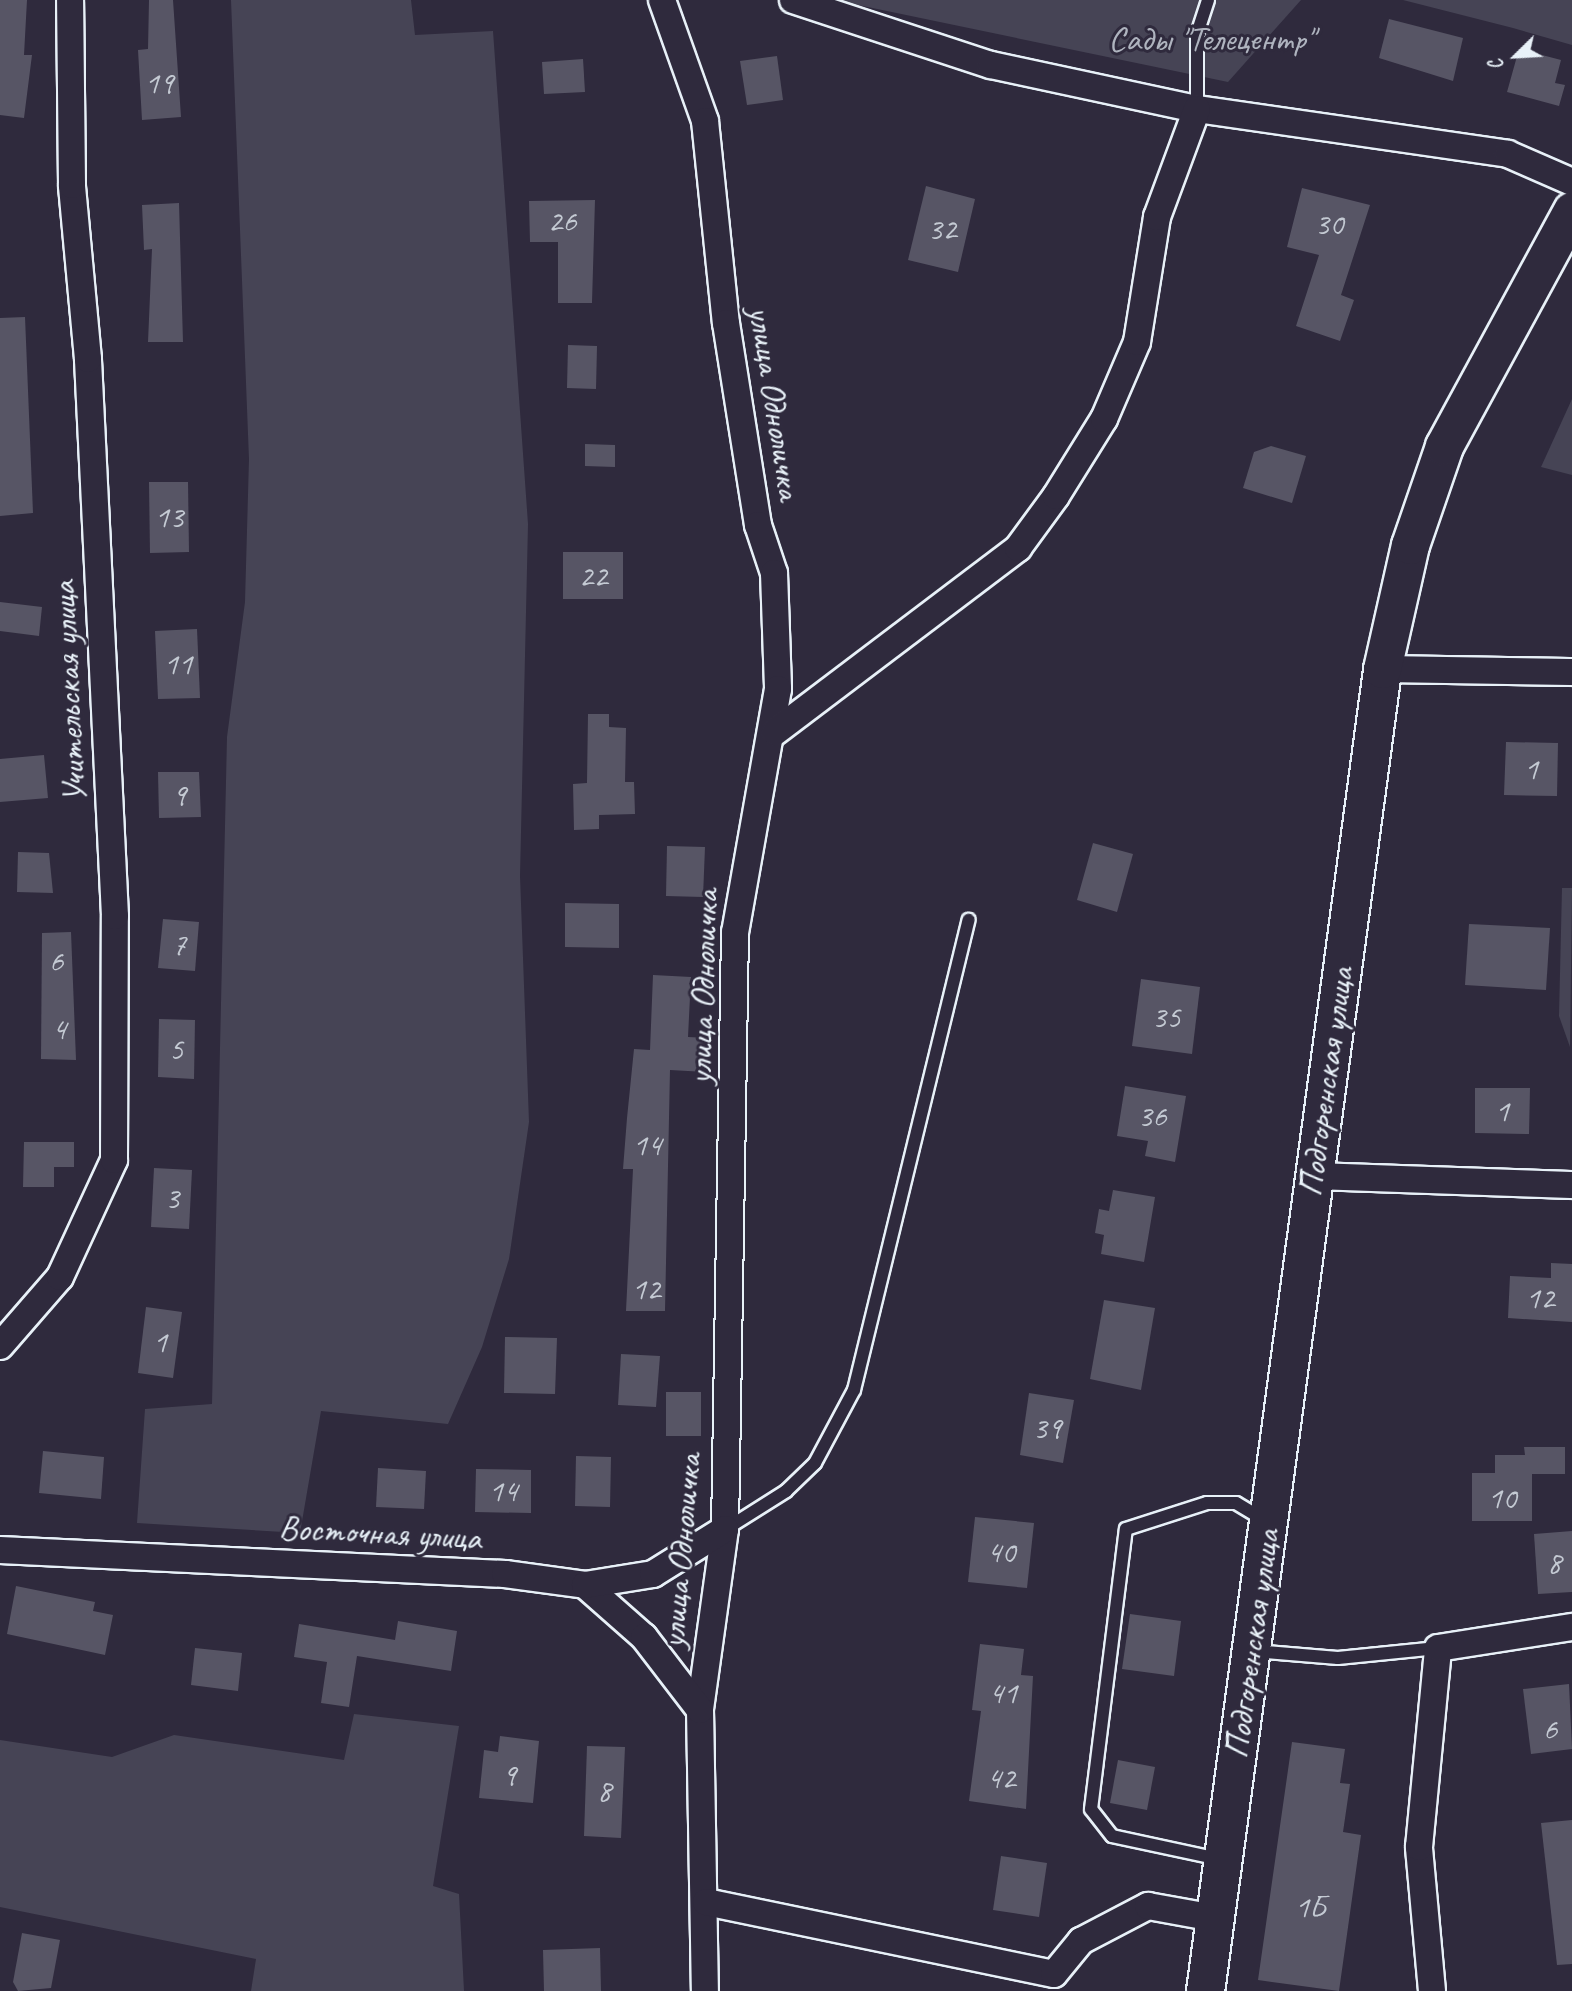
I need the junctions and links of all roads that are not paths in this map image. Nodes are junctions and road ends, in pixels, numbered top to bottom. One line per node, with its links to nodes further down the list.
1 (70, 0): 14 (street, Учительская улица)
2 (662, 0): 10 (street, улица Одноличка)
3 (793, 0): 5 (street)
4 (1208, 0): 5 (lane)
5 (1198, 109): 6 (street); 10 (street)
6 (1572, 182)
7 (1572, 211): 8 (street, Подгоренская улица)
8 (1381, 669): 9 (street); 12 (street, Подгоренская улица)
9 (1572, 672)
10 (775, 732): 16 (street, улица Одноличка)
11 (969, 920): 16 (lane)
12 (1314, 1176): 13 (street); 15 (street, Подгоренская улица)
13 (1572, 1185)
14 (0, 1346)
15 (1268, 1523): 21 (street, Подгоренская улица); 23 (lane)
16 (725, 1529): 18 (street, Восточная улица); 22 (street, улица Одноличка)
17 (0, 1550): 18 (street, Восточная улица)
18 (585, 1585): 22 (street)
19 (1572, 1627): 20 (street)
20 (1438, 1648): 21 (lane); 28 (street)
21 (1251, 1650): 23 (street, Подгоренская улица)
22 (700, 1710): 24 (street, улица Одноличка)
23 (1223, 1860): 25 (street, Подгоренская улица)
24 (706, 1902): 25 (street); 26 (street, улица Одноличка)
25 (1215, 1918): 27 (street, Подгоренская улица)
26 (705, 1991)
27 (1205, 1991)
28 (1432, 1991)

